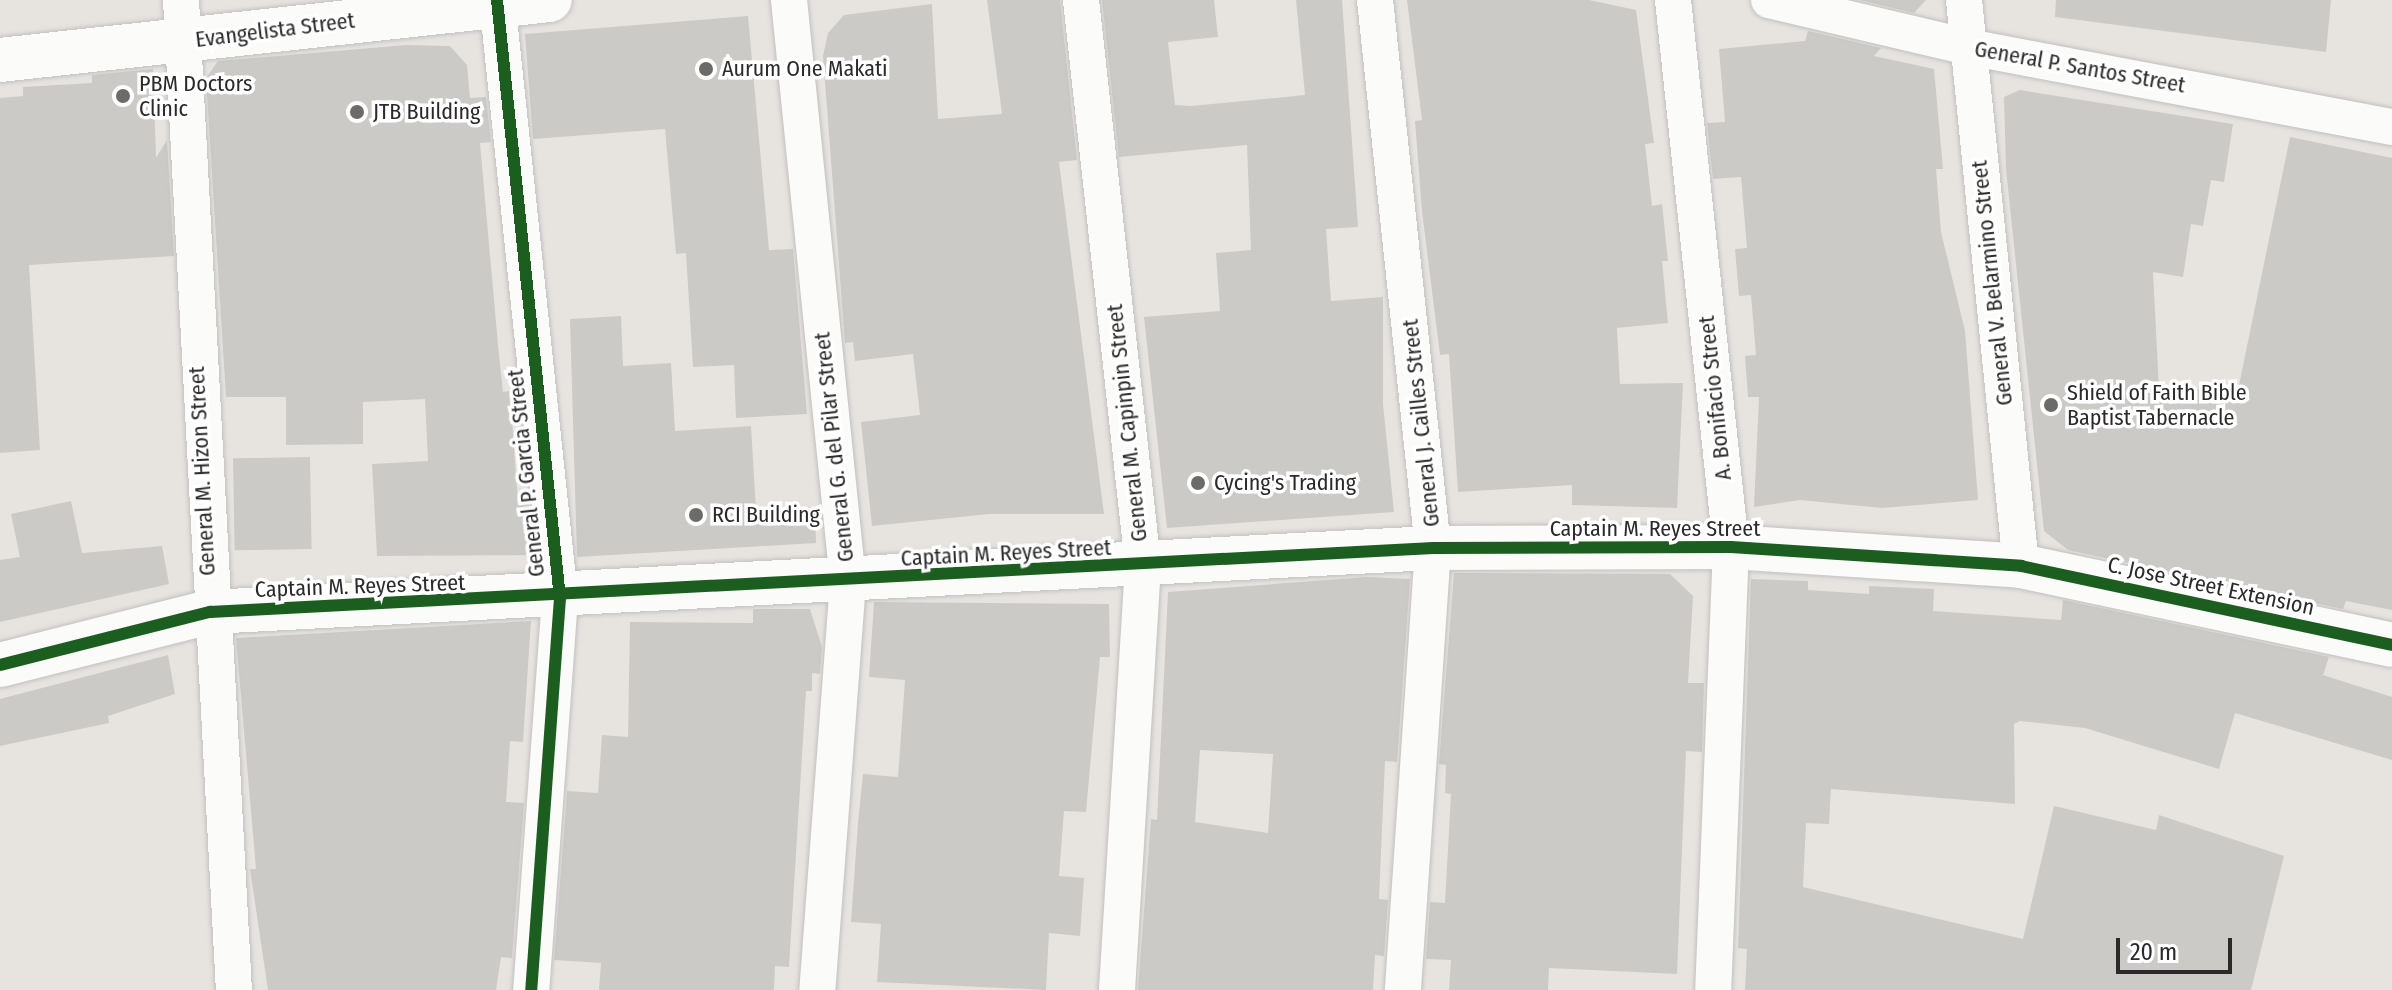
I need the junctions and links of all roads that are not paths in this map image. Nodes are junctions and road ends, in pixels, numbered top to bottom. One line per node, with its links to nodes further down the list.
1 (550, 0): 8 (street, Evangelista Street)
2 (789, 0): 17 (street, General G. del Pilar Street)
3 (1081, 0): 15 (street, General M. Capinpin Street)
4 (1375, 0): 14 (street, General J. Cailles Street)
5 (1673, 0): 13 (street, A. Bonifacio Street)
6 (1769, 0): 10 (street, General P. Santos Street)
7 (1964, 0): 10 (street, General V. Belarmino Street)
8 (497, 2): 9 (street, Evangelista Street); 18 (street, General P. Garcia Street)
9 (180, 21): 11 (street, Evangelista Street); 19 (street, General M. Hizon Street)
10 (1968, 47): 12 (street, General P. Santos Street); 16 (street, General V. Belarmino Street)
11 (0, 60)
12 (2392, 127)
13 (1731, 547): 14 (street, Captain M. Reyes Street); 16 (street, Captain M. Reyes Street); 27 (street, A. Bonifacio Street)
14 (1433, 548): 15 (street, Captain M. Reyes Street); 26 (street, General J. Cailles Street)
15 (1143, 565): 17 (street, Captain M. Reyes Street); 25 (street, General M. Capinpin Street)
16 (2021, 566): 20 (street, C. Jose Street Extension)
17 (848, 582): 18 (street, Captain M. Reyes Street); 24 (street, General G. del Pilar Street)
18 (560, 598): 19 (street, Captain M. Reyes Street); 23 (street, General P. Garcia Street)
19 (210, 612): 21 (street, Captain M. Reyes Street); 22 (street, General M. Hizon Street)
20 (2392, 645)
21 (0, 665)
22 (234, 990)
23 (531, 990)
24 (817, 990)
25 (1117, 990)
26 (1403, 990)
27 (1713, 990)

